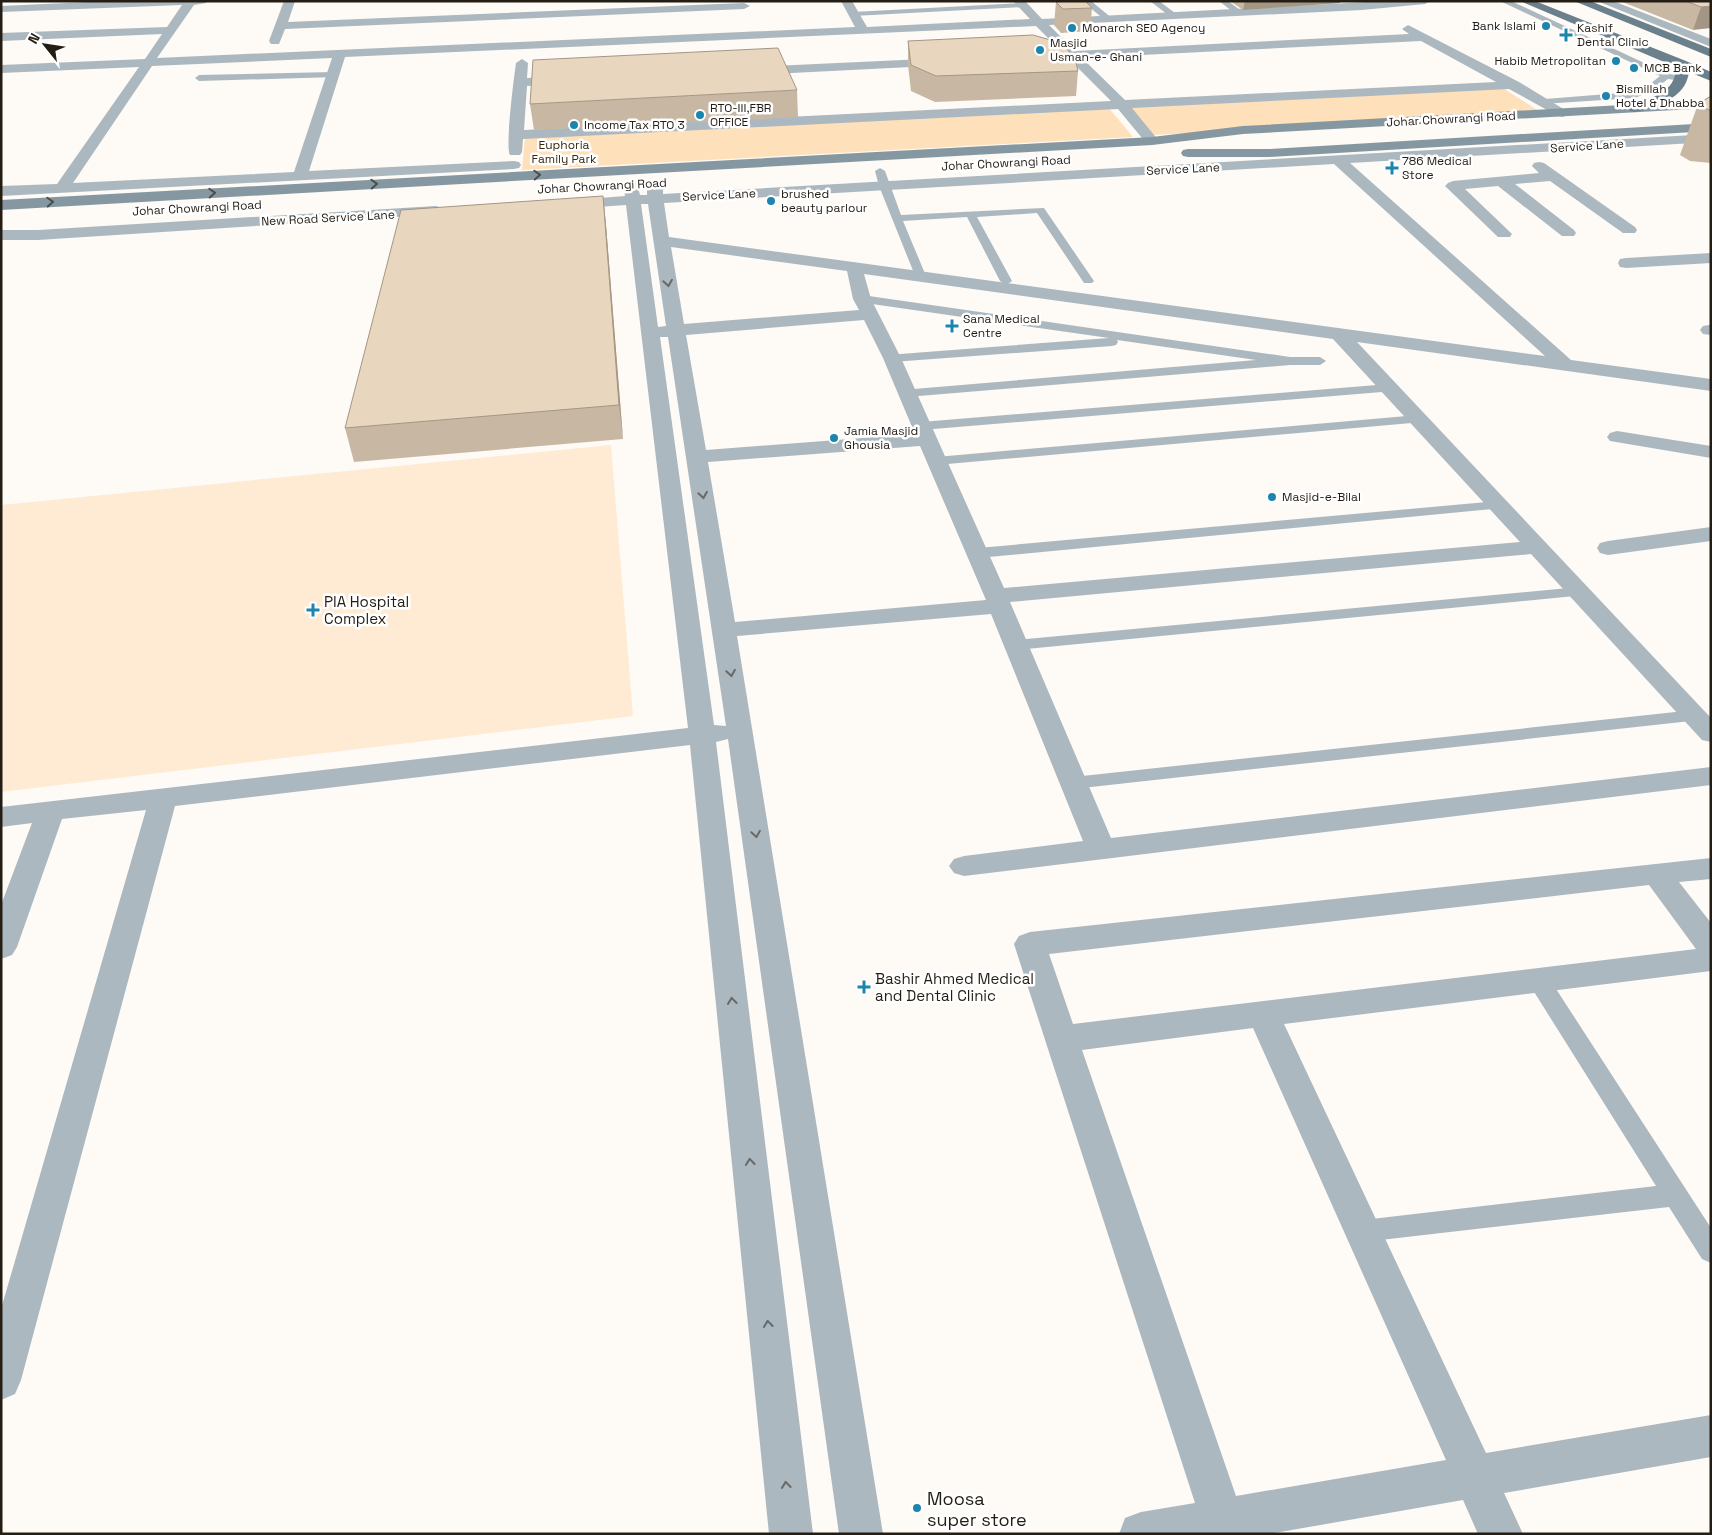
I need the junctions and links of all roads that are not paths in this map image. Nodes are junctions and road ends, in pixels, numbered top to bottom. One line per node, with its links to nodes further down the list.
1 (206, 1): 14 (street)
2 (290, 1): 24 (street)
3 (846, 1): 19 (street)
4 (1086, 1): 22 (lane)
5 (1154, 1): 21 (lane)
6 (1223, 1): 18 (lane)
7 (1425, 1): 16 (street)
8 (1504, 1): 44 (lane)
9 (1525, 1): 39 (main road)
10 (1544, 1): 40 (main road)
11 (1564, 1): 36 (main road)
12 (1578, 1): 32 (main road)
13 (1602, 1): 29 (street)
14 (190, 2): 17 (street); 25 (street)
15 (1020, 3): 19 (lane); 23 (street)
16 (1356, 4): 18 (street); 28 (street)
17 (1, 9)
18 (1240, 13): 21 (street)
19 (853, 14): 26 (street)
20 (748, 16): 24 (street); 26 (street); 30 (street)
21 (1175, 16): 22 (street)
22 (1109, 19): 23 (street)
23 (1041, 22): 26 (street); 33 (street)
24 (281, 26): 34 (street)
25 (170, 30): 27 (street); 38 (street)
26 (863, 30)
27 (1, 37)
28 (1424, 37): 33 (street); 50 (street)
29 (1707, 40)
30 (523, 45): 31 (street); 49 (street)
31 (340, 53): 34 (street); 43 (street)
32 (1711, 53)
33 (1073, 56): 35 (street); 52 (street)
34 (269, 57): 38 (street)
35 (1024, 58)
36 (1711, 59)
37 (955, 61): 42 (street)
38 (147, 62): 41 (street); 69 (street)
39 (1682, 64): 45 (main road); 47 (main road)
40 (1711, 68)
41 (1, 69)
42 (737, 72)
43 (333, 75): 46 (lane); 64 (street)
44 (1666, 76): 47 (lane); 51 (lane)
45 (1711, 77)
46 (199, 78)
47 (1683, 78): 53 (main road)
48 (579, 79): 49 (street)
49 (520, 82): 56 (street)
50 (1514, 85): 51 (street); 52 (street)
51 (1545, 102): 54 (street)
52 (1121, 104): 56 (street); 58 (street)
53 (1635, 108): 54 (main road, Johar Chowrangi Road); 55 (main road, Johar Chowrangi Road)
54 (1563, 112): 57 (main road, Johar Chowrangi Road)
55 (1709, 118): 57 (main road, Johar Chowrangi Road); 59 (street, Service Lane); 61 (main road, Johar Chowrangi Road)
56 (516, 134): 62 (street)
57 (1191, 138): 58 (main road, Johar Chowrangi Road)
58 (1152, 141): 62 (main road, Johar Chowrangi Road, one-way to 58)
59 (1517, 150): 60 (street, Service Lane); 67 (street)
60 (1338, 160): 66 (street, Service Lane); 101 (street)
61 (939, 168)
62 (513, 170): 64 (street); 73 (main road, Johar Chowrangi Road, one-way to 62)
63 (861, 172): 66 (main road)
64 (300, 176): 69 (street)
65 (792, 176): 70 (main road, Johar Chowrangi Road)
66 (885, 176): 70 (street, Service Lane); 81 (lane)
67 (1552, 176): 68 (street); 82 (street)
68 (1500, 181): 83 (street); 84 (street)
69 (62, 188): 71 (street)
70 (644, 191): 73 (main road, Johar Chowrangi Road); 74 (street); 86 (street); 95 (street)
71 (1, 192)
72 (134, 198): 73 (main road, Johar Chowrangi Road); 75 (main road, Johar Chowrangi Road, one-way to 72); 77 (main road)
73 (182, 202): 77 (main road, Johar Chowrangi Road)
74 (554, 204)
75 (1, 205)
76 (454, 210): 85 (street, New Road Service Lane)
77 (124, 212): 79 (main road, Johar Chowrangi Road)
78 (970, 215): 81 (lane); 92 (lane); 93 (lane)
79 (23, 217): 80 (main road, Johar Chowrangi Road); 85 (street)
80 (1, 218)
81 (897, 218): 91 (lane)
82 (1629, 230)
83 (1568, 233)
84 (1504, 234)
85 (6, 235): 87 (street)
86 (662, 241): 90 (street); 95 (street, one-way to 95)
87 (1, 249)
88 (1711, 258): 89 (street)
89 (1626, 264)
90 (854, 267): 91 (street); 94 (street)
91 (920, 276): 96 (street)
92 (1006, 281)
93 (1088, 281)
94 (866, 306): 95 (street); 97 (lane); 98 (street)
95 (663, 332): 109 (street); 123 (street)
96 (1340, 335): 101 (street); 103 (street)
97 (1148, 339): 98 (lane); 100 (lane)
98 (892, 358): 104 (street)
99 (1320, 361): 100 (lane)
100 (1290, 362): 104 (lane)
101 (1566, 366): 102 (street)
102 (1711, 385)
103 (1389, 388): 105 (street); 106 (lane)
104 (907, 394): 106 (street)
105 (1418, 419): 110 (lane); 111 (street)
106 (924, 432): 109 (street); 110 (street)
107 (1616, 437): 108 (street)
108 (1711, 452)
109 (696, 457): 118 (street, one-way to 118)
110 (936, 461): 115 (street)
111 (1498, 505): 113 (street); 115 (lane)
112 (1711, 534): 114 (street)
113 (1537, 547): 116 (street); 117 (street)
114 (1608, 548)
115 (978, 552): 117 (street)
116 (1579, 592): 119 (lane); 120 (street)
117 (998, 601): 118 (street); 119 (street)
118 (724, 630): 121 (street, one-way to 121)
119 (1016, 645): 125 (street)
120 (1694, 716): 122 (street); 125 (lane)
121 (740, 731): 123 (street); 147 (street, one-way to 147)
122 (1711, 734)
123 (702, 735): 126 (street); 146 (street, one-way to 123)
124 (1711, 776): 129 (street)
125 (1073, 783): 129 (street)
126 (163, 798): 127 (street); 142 (street)
127 (51, 812): 128 (street); 134 (street)
128 (1, 817)
129 (1100, 850): 130 (street)
130 (964, 866)
131 (1711, 868): 132 (street)
132 (1657, 874): 133 (street); 138 (street)
133 (1711, 946)
134 (1, 947)
135 (1711, 959): 136 (street)
136 (1539, 981): 137 (street); 139 (lane)
137 (1264, 1014): 138 (street); 140 (street)
138 (1062, 1039): 145 (street)
139 (1675, 1195): 140 (lane); 141 (lane)
140 (1363, 1231): 144 (street)
141 (1711, 1251)
142 (1, 1380)
143 (1711, 1436): 144 (street)
144 (1475, 1476): 145 (street); 149 (street)
145 (1224, 1526): 148 (street)
146 (791, 1534)
147 (861, 1534)
148 (1141, 1534)
149 (1501, 1534)

